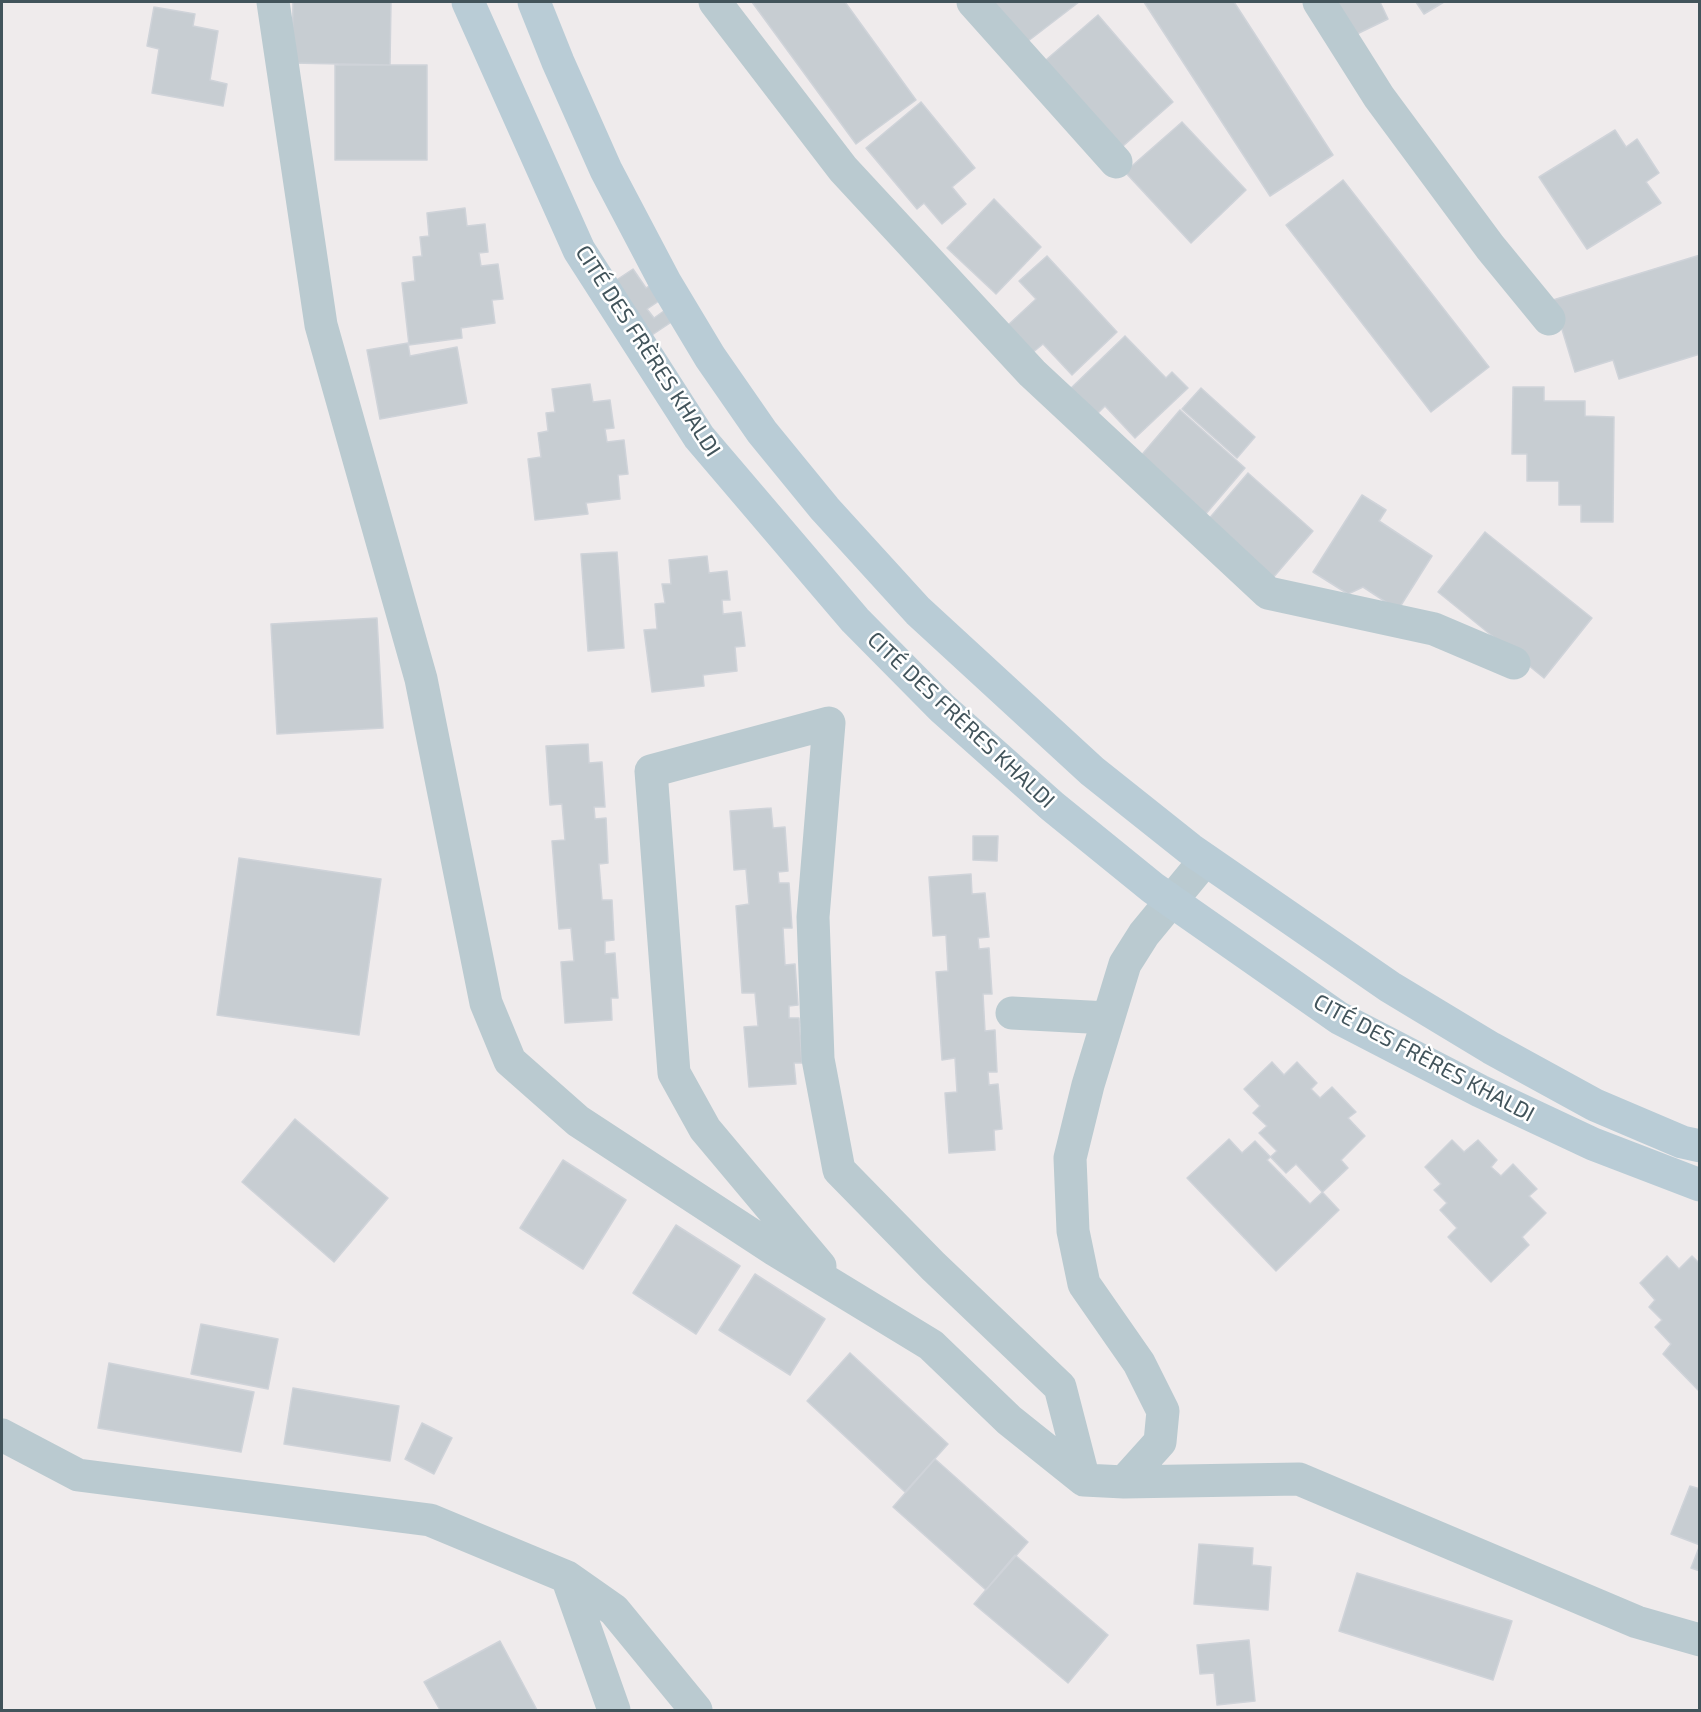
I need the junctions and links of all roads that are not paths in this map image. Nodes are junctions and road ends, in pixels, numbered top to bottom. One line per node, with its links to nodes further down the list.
1 (273, 2): 16 (street)
2 (468, 2): 11 (main road, CITÉ DES FRÈRES KHALDI)
3 (534, 2): 10 (main road, CITÉ DES FRÈRES KHALDI)
4 (715, 2): 9 (street)
5 (973, 2): 7 (street)
6 (1319, 2): 8 (street)
7 (1116, 162)
8 (1549, 319)
9 (1514, 663)
10 (1205, 860): 11 (street); 14 (main road, CITÉ DES FRÈRES KHALDI)
11 (1171, 901): 13 (street); 15 (main road, CITÉ DES FRÈRES KHALDI)
12 (1012, 1013): 13 (street)
13 (1108, 1018): 19 (street)
14 (1700, 1146)
15 (1700, 1185)
16 (837, 1288): 18 (street); 18 (street)
17 (2, 1435): 20 (street)
18 (1084, 1480): 19 (street)
19 (1124, 1482): 21 (street)
20 (567, 1577): 22 (street); 23 (street)
21 (1700, 1640)
22 (614, 1710)
23 (696, 1710)

